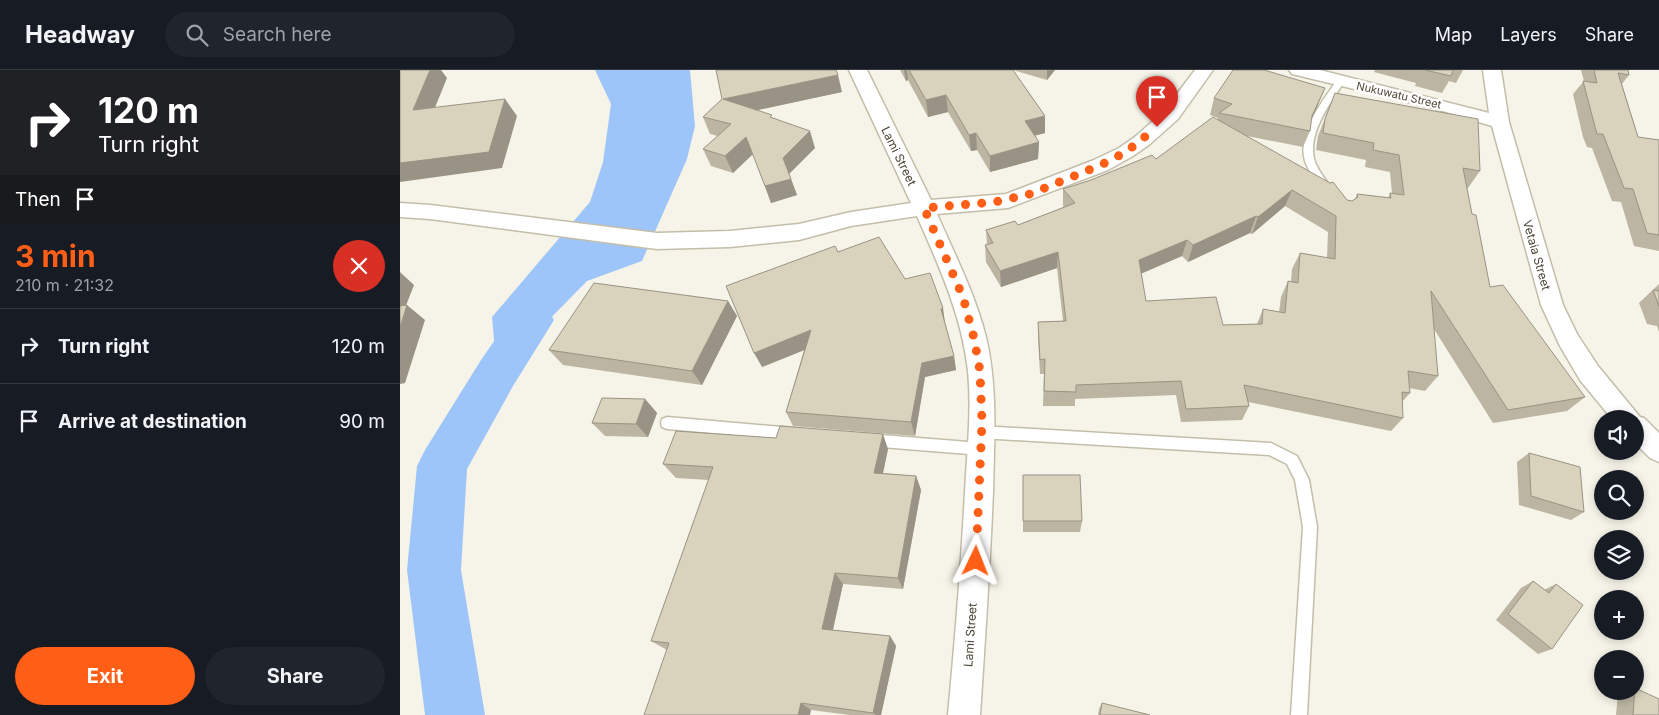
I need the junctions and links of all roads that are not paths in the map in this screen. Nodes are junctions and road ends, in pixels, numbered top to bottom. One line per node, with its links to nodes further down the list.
1 (858, 70): 8 (street, Lami Street)
2 (1204, 70): 8 (street)
3 (1298, 70): 5 (street, Nukuwatu Street)
4 (1492, 70): 6 (street, Vetaia Street)
5 (1340, 82): 6 (street, Nukuwatu Street); 7 (lane)
6 (1500, 122): 10 (street, Vetaia Street)
7 (1333, 198)
8 (924, 208): 9 (street); 15 (street, Lami Street)
9 (400, 210)
10 (1620, 410)
11 (667, 423): 12 (lane)
12 (804, 435)
13 (1644, 435): 16 (street)
14 (853, 439): 15 (lane)
15 (981, 441): 17 (street, Lami Street); 18 (lane)
16 (1659, 450)
17 (964, 715)
18 (1299, 715)

